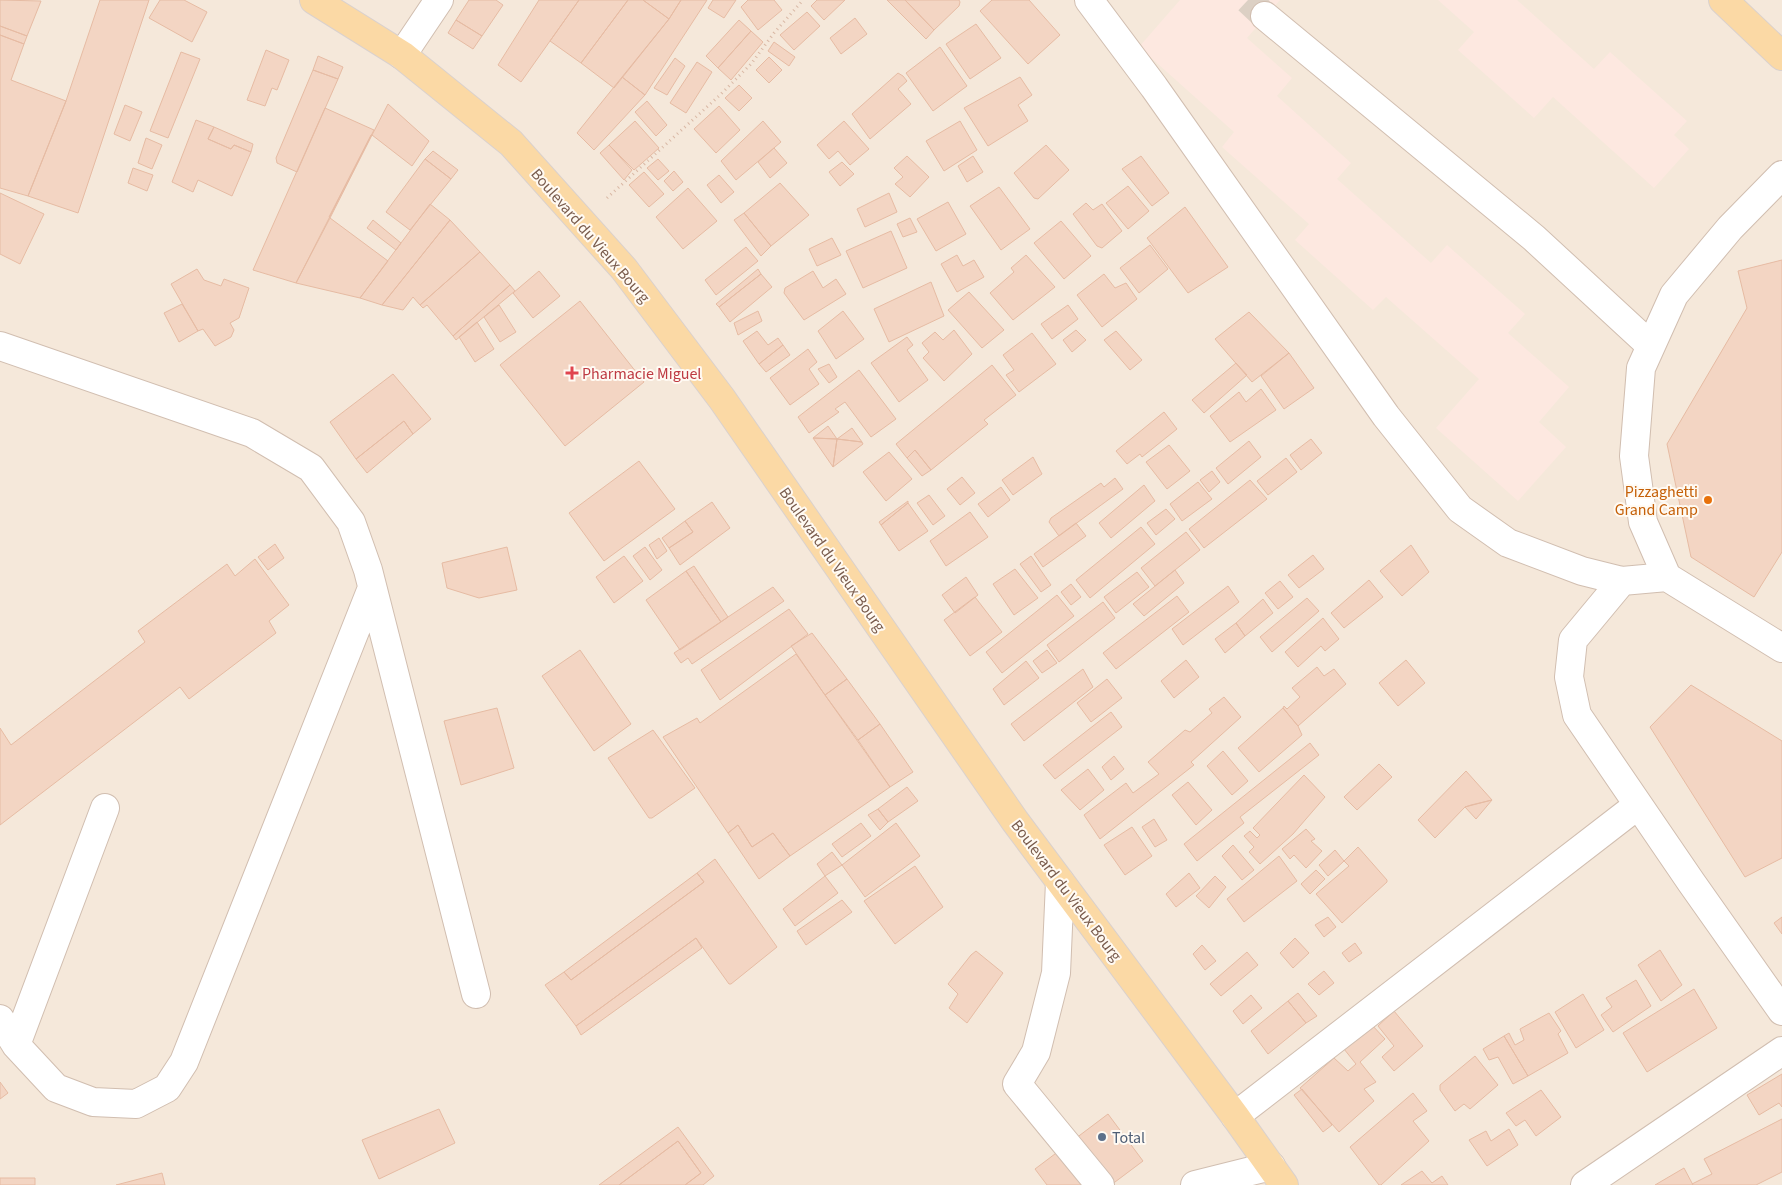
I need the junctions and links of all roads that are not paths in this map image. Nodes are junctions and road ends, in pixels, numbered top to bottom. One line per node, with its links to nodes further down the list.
1 (314, 0): 6 (main road, Boulevard du Vieux Bourg)
2 (438, 0): 6 (street)
3 (1088, 0): 12 (street)
4 (1723, 0): 7 (main road)
5 (1265, 16): 10 (street)
6 (402, 55): 17 (main road, Boulevard du Vieux Bourg)
7 (1782, 56)
8 (1782, 175): 10 (street)
9 (0, 346): 13 (street)
10 (1651, 346): 11 (street)
11 (1668, 577): 12 (street); 14 (street)
12 (1622, 581): 15 (street)
13 (372, 588): 18 (street); 21 (street)
14 (1782, 648)
15 (1638, 805): 19 (street); 23 (street)
16 (104, 808): 21 (street)
17 (1060, 882): 23 (main road, Boulevard du Vieux Bourg); 25 (street)
18 (476, 994)
19 (1782, 1011)
20 (0, 1019): 21 (street)
21 (16, 1045)
22 (1782, 1051): 27 (street)
23 (1235, 1116): 24 (main road, Boulevard du Vieux Bourg)
24 (1277, 1176): 26 (street)
25 (1100, 1185)
26 (1195, 1185)
27 (1585, 1185)

